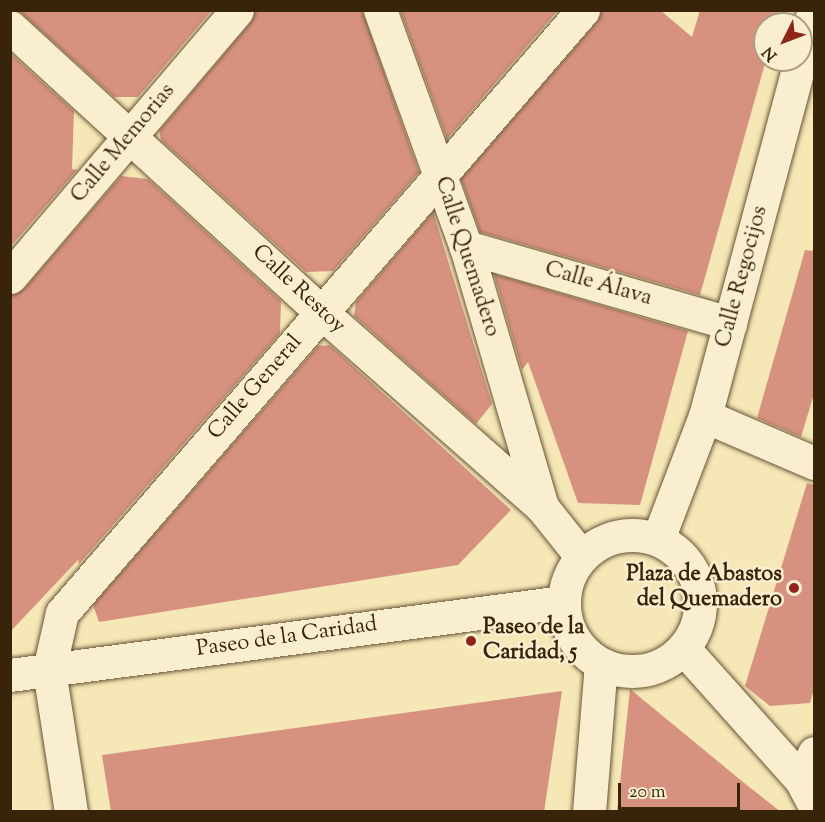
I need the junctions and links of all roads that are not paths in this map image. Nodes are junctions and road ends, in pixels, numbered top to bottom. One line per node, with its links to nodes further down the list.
1 (237, 10): 6 (street, Calle Memorias)
2 (380, 10): 7 (street, Calle Quemadero)
3 (583, 10): 7 (street, Calle General)
4 (10, 27): 6 (street, Calle Restoy)
5 (803, 72): 11 (street, Calle Regocijos)
6 (132, 135): 9 (street, Calle Memorias); 10 (street, Calle Restoy)
7 (440, 176): 8 (street, Calle Quemadero); 10 (street, Calle General)
8 (465, 247): 11 (street, Calle Álava); 14 (street, Calle Quemadero)
9 (10, 277)
10 (321, 312): 14 (street, Calle Restoy); 20 (street, Calle General)
11 (730, 323): 12 (street, Calle Regocijos)
12 (705, 416): 13 (street); 15 (street, Calle Regocijos)
13 (814, 463)
14 (542, 507): 16 (street, Calle Restoy)
15 (658, 539): 16 (street); 18 (street)
16 (581, 556): 17 (street)
17 (563, 602): 19 (street); 20 (street, Paseo de la Caridad)
18 (684, 649): 19 (street); 22 (street)
19 (601, 664): 24 (street)
20 (49, 670): 21 (street, Paseo de la Caridad); 23 (street)
21 (10, 675)
22 (810, 779)
23 (71, 812)
24 (589, 812)

